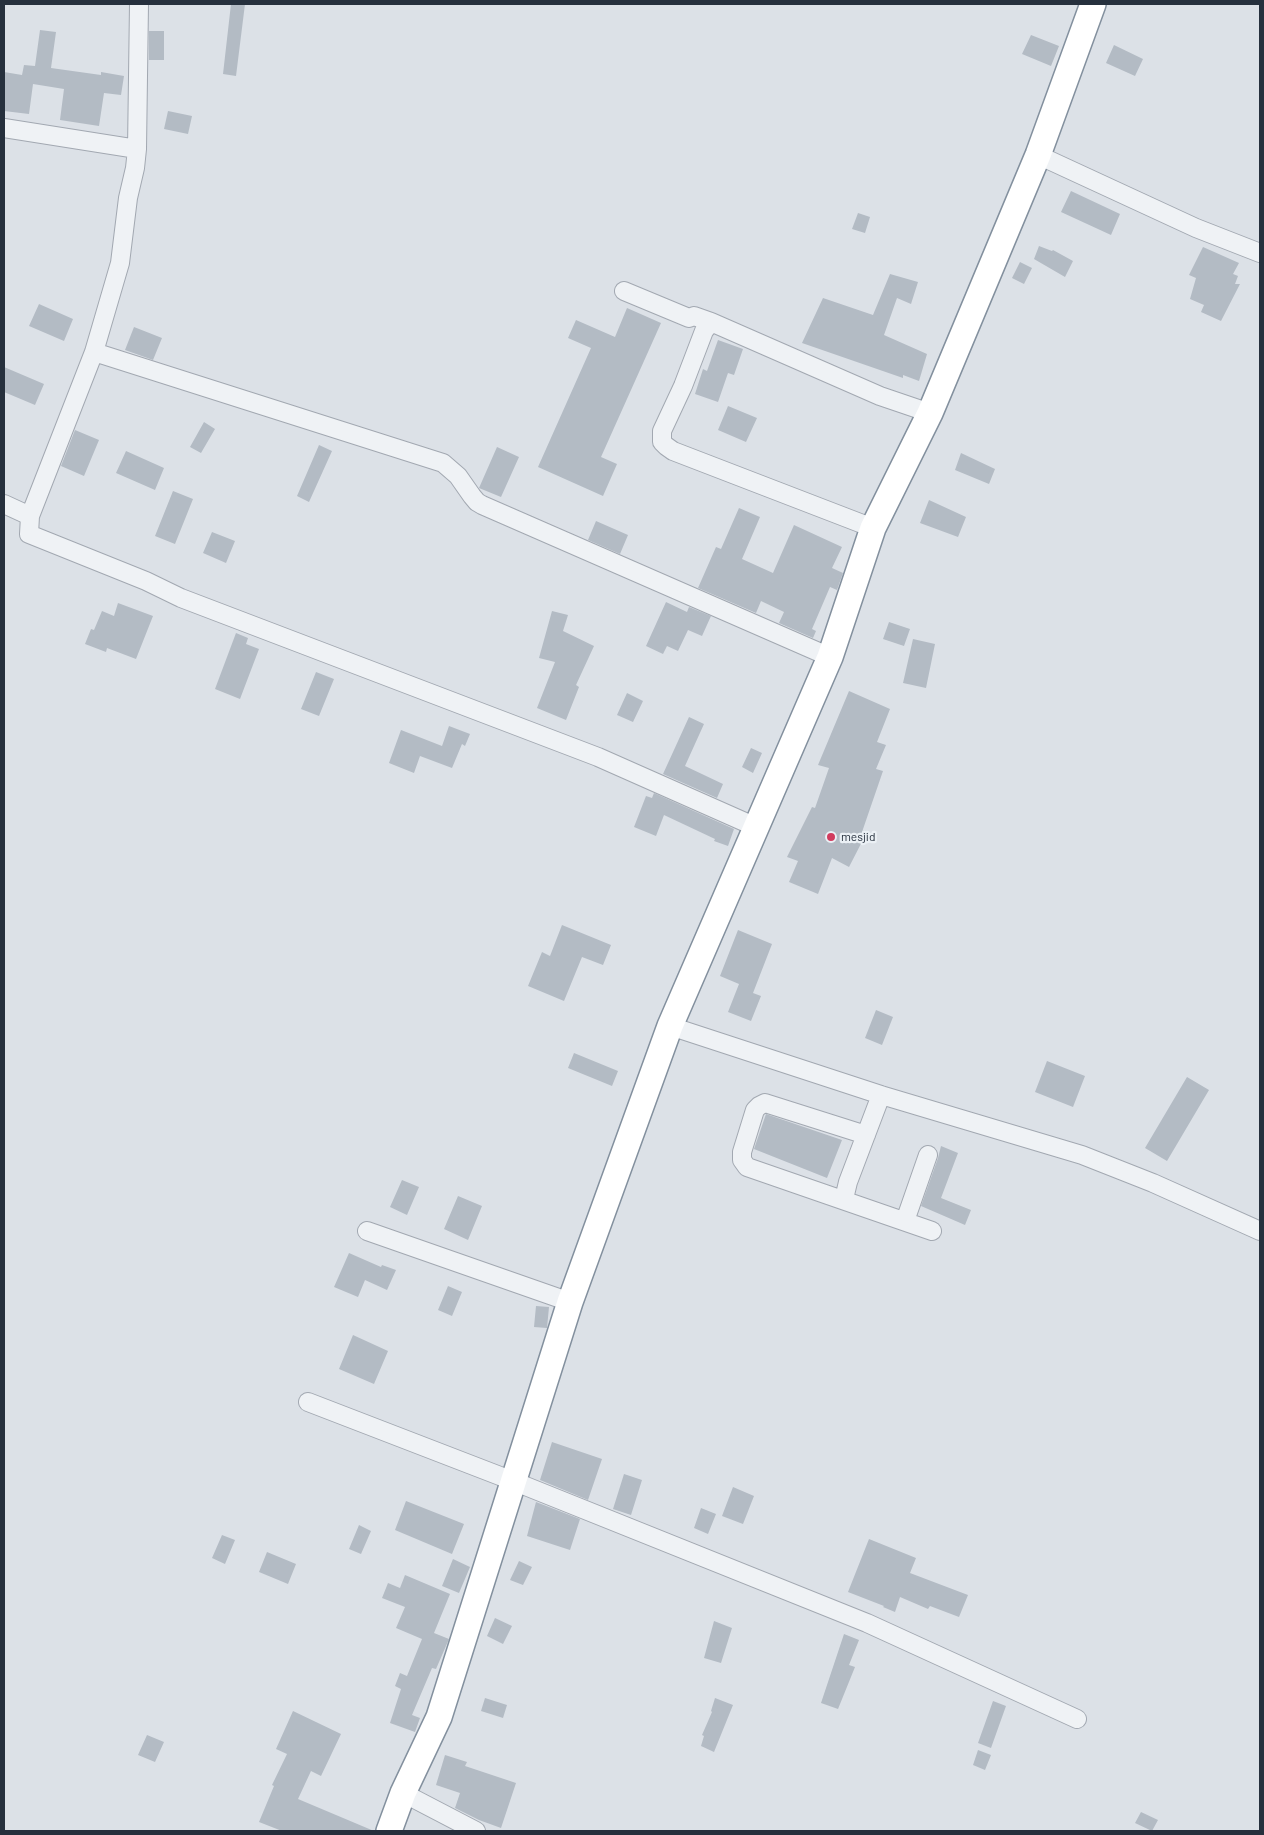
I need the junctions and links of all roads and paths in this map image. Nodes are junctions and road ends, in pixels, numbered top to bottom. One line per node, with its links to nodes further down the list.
1 (139, 4): 4 (street)
2 (1093, 4): 5 (highway)
3 (4, 128): 4 (street)
4 (137, 149): 9 (street)
5 (1038, 155): 6 (street); 10 (highway)
6 (1260, 253)
7 (624, 291): 8 (street)
8 (711, 322): 10 (street); 13 (street)
9 (94, 352): 12 (street); 14 (street)
10 (930, 413): 13 (highway)
11 (4, 504): 12 (street)
12 (30, 516): 15 (street)
13 (873, 528): 14 (highway)
14 (830, 657): 15 (highway)
15 (756, 827): 16 (highway)
16 (670, 1026): 17 (street); 25 (highway)
17 (881, 1095): 18 (street); 24 (street)
18 (866, 1135): 20 (street); 20 (street)
19 (928, 1155): 21 (street)
20 (844, 1199): 21 (street)
21 (905, 1221): 23 (street)
22 (368, 1231): 25 (street)
23 (932, 1231)
24 (1260, 1231)
25 (570, 1302): 27 (highway)
26 (308, 1402): 27 (street)
27 (513, 1481): 28 (street); 29 (highway)
28 (1077, 1719)
29 (403, 1794): 30 (highway); 31 (street)
30 (388, 1831)
31 (476, 1831)

